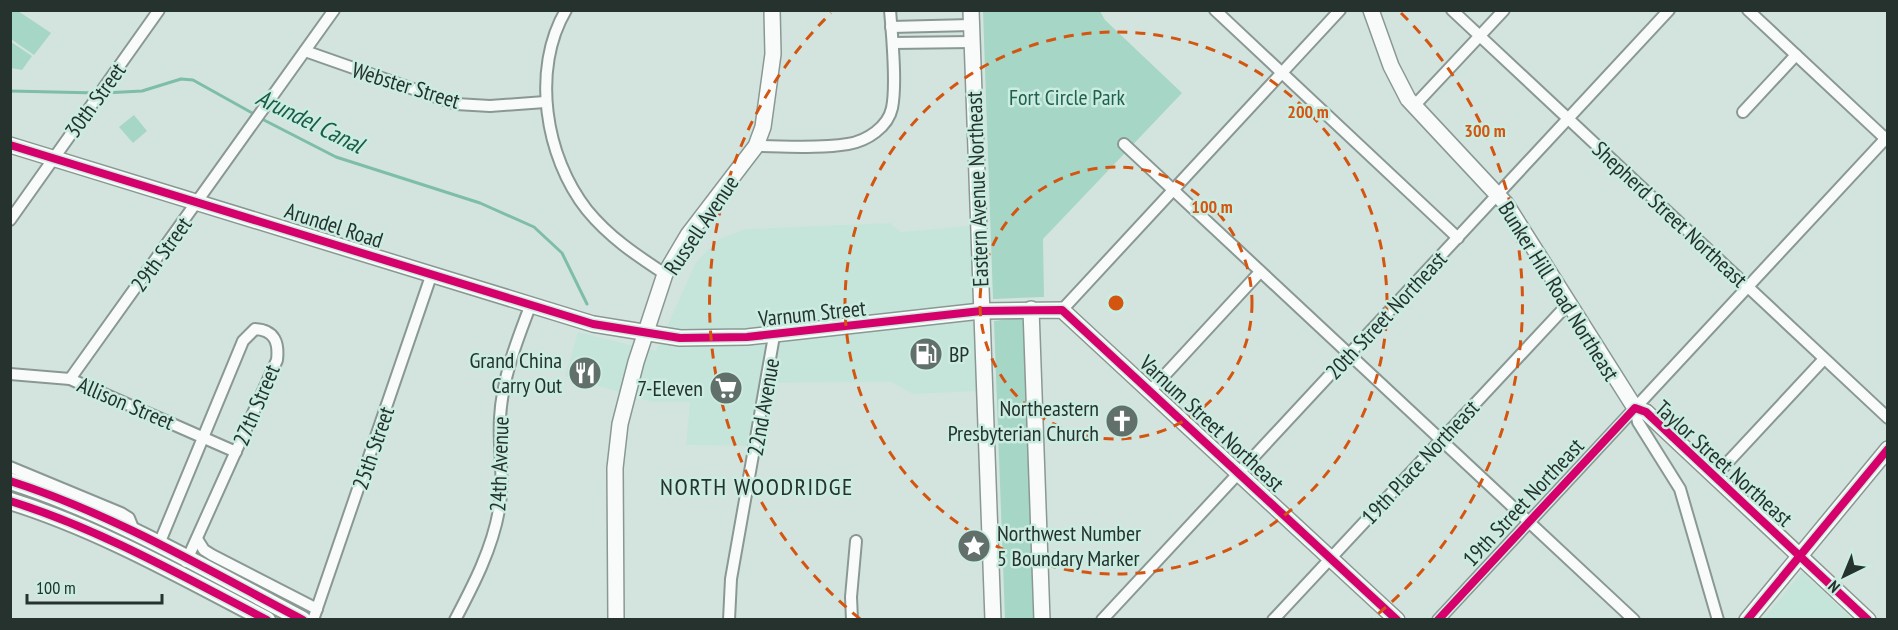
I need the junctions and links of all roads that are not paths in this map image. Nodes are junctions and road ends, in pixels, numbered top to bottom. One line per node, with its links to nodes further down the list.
1 (159, 10): 29 (street, 30th Street)
2 (334, 10): 18 (street, 29th Street)
3 (566, 10): 21 (street)
4 (772, 10): 28 (street, Russell Avenue)
5 (890, 10): 14 (street)
6 (1215, 10): 20 (street)
7 (1340, 10): 20 (street)
8 (1371, 10): 22 (street, Bunker Hill Road Northeast)
9 (1452, 10): 15 (street, Shepherd Street Northeast)
10 (1504, 10): 15 (street)
11 (1669, 10): 24 (street, 20th Street Northeast)
12 (1748, 10): 19 (street)
13 (971, 18): 14 (street); 16 (street, Eastern Avenue Northeast)
14 (891, 27): 17 (street)
15 (1480, 37): 22 (street); 24 (street, Shepherd Street Northeast)
16 (972, 42): 17 (street); 43 (street, Eastern Avenue Northeast)
17 (893, 43): 28 (street)
18 (305, 51): 21 (street, Webster Street); 32 (street, 29th Street)
19 (1796, 55): 23 (street); 25 (street)
20 (1282, 73): 30 (street); 34 (street)
21 (545, 102): 36 (street)
22 (1414, 106): 31 (street, Bunker Hill Road Northeast)
23 (1743, 112)
24 (1568, 119): 31 (street, 20th Street Northeast); 38 (street, Shepherd Street Northeast)
25 (1887, 139): 38 (street, 19th Street Northeast)
26 (1124, 144): 30 (street)
27 (10, 145): 29 (street, Arundel Road)
28 (756, 146): 36 (street, Russell Avenue)
29 (54, 158): 32 (street, Arundel Road); 33 (street, 30th Street)
30 (1173, 190): 35 (street); 42 (street)
31 (1498, 195): 34 (street, 20th Street Northeast); 40 (street, Bunker Hill Road Northeast)
32 (200, 201): 37 (street, Arundel Road); 49 (street, 29th Street)
33 (10, 220)
34 (1458, 237): 46 (street, 20th Street Northeast)
35 (1260, 272): 46 (street); 50 (street)
36 (665, 274): 44 (street, Russell Avenue)
37 (431, 276): 39 (street, Arundel Road); 73 (street, 25th Street)
38 (1749, 288): 47 (street, Shepherd Street Northeast); 51 (street, 19th Street Northeast)
39 (531, 304): 44 (street, Arundel Road); 76 (street, 24th Avenue)
40 (1568, 304): 51 (street, Bunker Hill Road Northeast); 54 (street, 19th Place Northeast)
41 (1031, 309): 42 (street); 43 (street); 81 (street)
42 (1062, 310): 50 (street, Varnum Street Northeast)
43 (981, 311): 45 (street, Varnum Street); 80 (street, Eastern Avenue Northeast)
44 (648, 333): 45 (street, Varnum Street); 77 (street, Russell Avenue)
45 (774, 336): 78 (street, 22nd Avenue)
46 (1349, 354): 54 (street); 60 (street, 20th Street Northeast)
47 (1824, 359): 52 (street, Shepherd Street Northeast); 61 (street)
48 (10, 374): 49 (street, Allison Street)
49 (70, 379): 53 (street, Allison Street)
50 (1151, 390): 60 (street, Varnum Street Northeast)
51 (1635, 408): 55 (street, Taylor Street Northeast); 58 (street, Bunker Hill Road Northeast); 64 (street, 19th Street Northeast)
52 (1887, 418)
53 (205, 437): 57 (street, Allison Street); 57 (street, 27th Street); 68 (street, 27th Street)
54 (1441, 440): 64 (street); 70 (street, 19th Place Northeast)
55 (1676, 440): 58 (street); 61 (street, Taylor Street Northeast)
56 (1887, 449): 69 (street)
57 (236, 452): 66 (street, 27th Street)
58 (1662, 458): 87 (street, Bunker Hill Road Northeast)
59 (10, 467): 65 (street)
60 (1239, 473): 70 (street, Varnum Street Northeast); 82 (street, 20th Street Northeast)
61 (1715, 476): 69 (street, Taylor Street Northeast)
62 (10, 481): 65 (main road)
63 (10, 501): 72 (main road)
64 (1529, 522): 85 (street, 19th Street Northeast); 86 (street)
65 (135, 533): 68 (main road)
66 (197, 539): 71 (street, 27th Street); 73 (street)
67 (856, 541): 79 (street)
68 (159, 544): 71 (main road)
69 (1799, 555): 88 (street); 89 (street, Taylor Street Northeast)
70 (1330, 558): 83 (street, 19th Place Northeast); 84 (street, Varnum Street Northeast)
71 (188, 559): 72 (street, 27th Street); 75 (main road)
72 (178, 574): 74 (main road)
73 (315, 614)
74 (267, 620)
75 (303, 620)
76 (455, 620)
77 (616, 620)
78 (729, 620)
79 (852, 620)
80 (993, 620)
81 (1042, 620)
82 (1101, 620)
83 (1273, 620)
84 (1397, 620)
85 (1438, 620)
86 (1634, 620)
87 (1718, 620)
88 (1747, 620)
89 (1868, 620)

